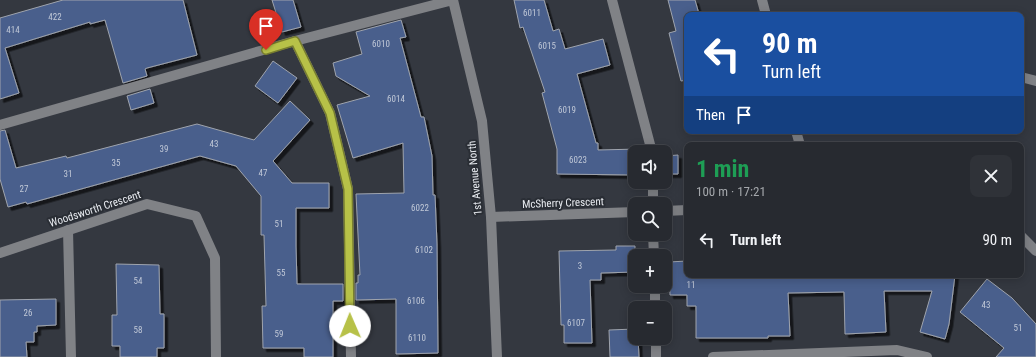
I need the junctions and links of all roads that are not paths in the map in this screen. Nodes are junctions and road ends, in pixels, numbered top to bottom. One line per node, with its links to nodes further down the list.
1 (453, 0): 5 (street); 13 (street, 1st Avenue North)
2 (612, 0): 9 (street)
3 (762, 0): 4 (street)
4 (765, 12)
5 (295, 41): 8 (street); 21 (street)
6 (1024, 78): 7 (street)
7 (1036, 80)
8 (0, 125)
9 (650, 145)
10 (684, 210): 11 (street)
11 (672, 211)
12 (628, 212): 13 (street, McSherry Crescent)
13 (491, 217): 22 (street, 1st Avenue North)
14 (68, 230): 17 (street, Woodsworth Crescent); 19 (street); 20 (street, Woodsworth Crescent)
15 (1024, 239): 16 (street)
16 (1036, 251)
17 (0, 253)
18 (656, 345): 23 (street)
19 (71, 357)
20 (216, 357)
21 (351, 357)
22 (497, 357)
23 (656, 357)
24 (713, 357): 25 (street)
25 (927, 357)

